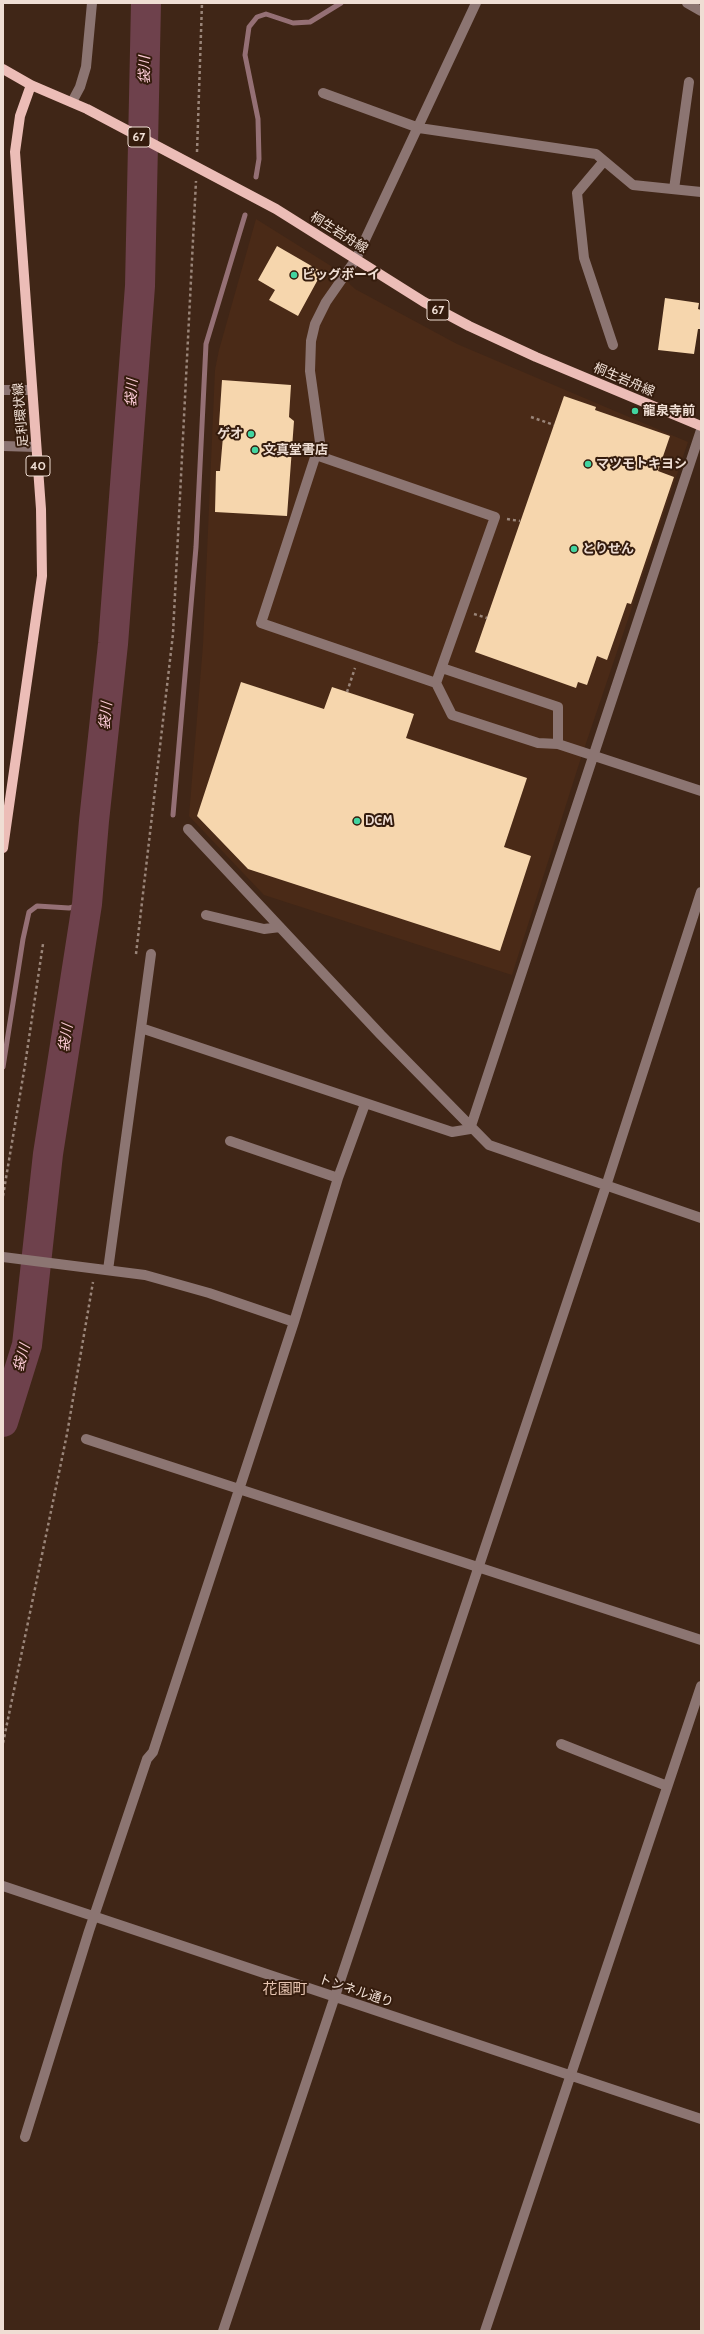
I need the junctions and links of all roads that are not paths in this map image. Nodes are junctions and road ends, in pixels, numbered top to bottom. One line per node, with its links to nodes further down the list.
1 (92, 3): 9 (street)
2 (476, 3): 10 (street)
3 (687, 3): 4 (street)
4 (701, 10)
5 (3, 69): 7 (main road)
6 (689, 82): 12 (street)
7 (31, 85): 9 (main road, 桐生岩舟線 / 67); 17 (main road, 足利環状線 / 40)
8 (324, 93): 10 (street)
9 (72, 102): 14 (main road, 桐生岩舟線 / 67)
10 (419, 128): 11 (street); 14 (street)
11 (604, 161): 12 (street); 15 (street)
12 (674, 189): 13 (street)
13 (701, 192)
14 (356, 259): 18 (main road, 桐生岩舟線 / 67); 22 (street)
15 (613, 345)
16 (3, 390): 17 (street)
17 (32, 390): 21 (main road, 足利環状線 / 40)
18 (701, 426)
19 (701, 430): 26 (street)
20 (3, 446): 21 (street)
21 (36, 447): 29 (main road, 足利環状線 / 40)
22 (316, 455): 23 (street); 24 (street)
23 (442, 668): 24 (street); 25 (street)
24 (436, 683): 25 (street)
25 (558, 744): 26 (street)
26 (593, 756): 27 (street); 36 (street)
27 (701, 790)
28 (188, 829): 32 (street)
29 (3, 848)
30 (701, 892): 39 (street)
31 (206, 915): 32 (street)
32 (280, 927): 36 (street)
33 (151, 954): 34 (street)
34 (141, 1028): 35 (street); 42 (street)
35 (365, 1104): 36 (street); 38 (street)
36 (470, 1129): 39 (street)
37 (230, 1141): 38 (street)
38 (338, 1178): 43 (street)
39 (606, 1186): 40 (street); 46 (street)
40 (701, 1218)
41 (3, 1257): 42 (street)
42 (108, 1270): 43 (street)
43 (294, 1322): 45 (street)
44 (86, 1439): 45 (street)
45 (238, 1489): 46 (street); 52 (street)
46 (477, 1568): 47 (street); 53 (street)
47 (701, 1640)
48 (701, 1686): 50 (street)
49 (561, 1744): 50 (street)
50 (667, 1786): 54 (street)
51 (3, 1886): 52 (street, トンネル通り)
52 (94, 1916): 53 (street, トンネル通り); 56 (street)
53 (334, 1997): 54 (street, トンネル通り); 57 (street)
54 (570, 2075): 55 (street, トンネル通り); 58 (street)
55 (701, 2119)
56 (25, 2137)
57 (223, 2331)
58 (486, 2331)

